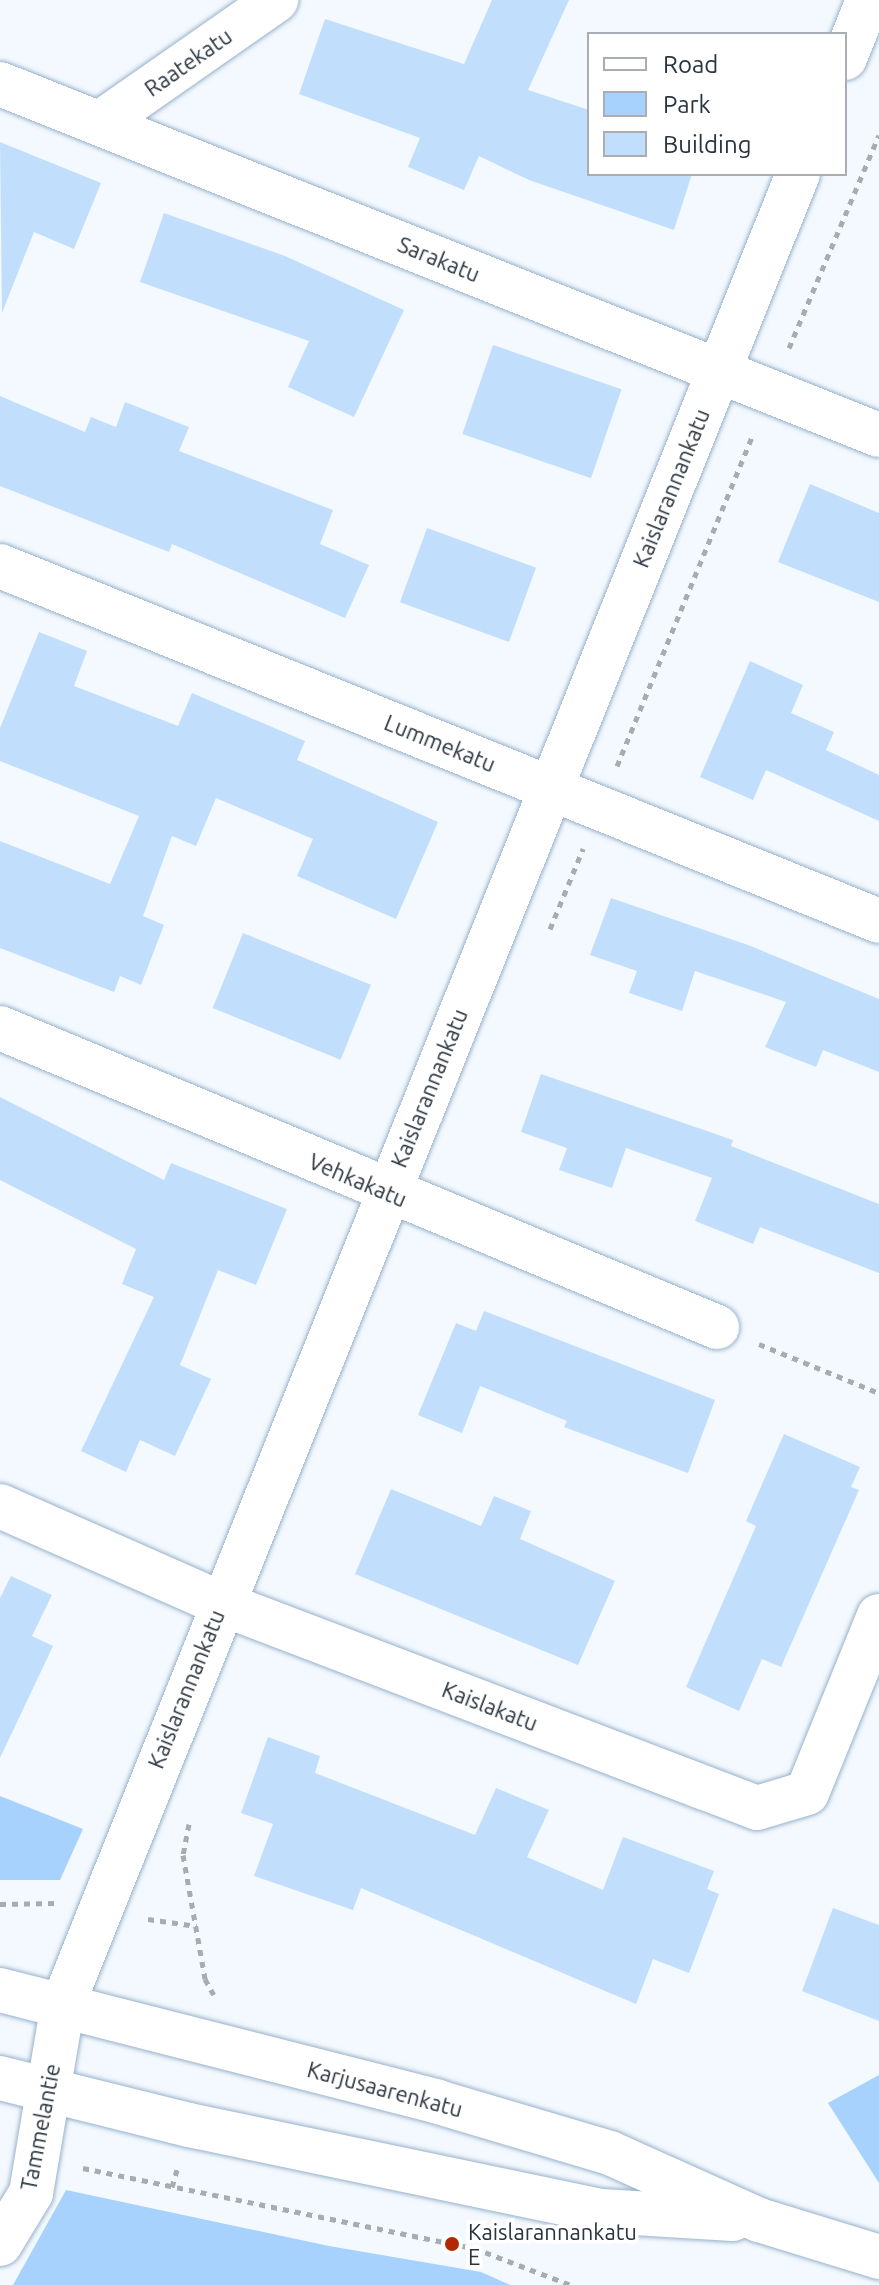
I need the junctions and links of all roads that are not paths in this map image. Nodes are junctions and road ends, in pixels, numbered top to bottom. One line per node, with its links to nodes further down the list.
1 (276, 0): 5 (street, Raatekatu)
2 (868, 0): 3 (street)
3 (847, 53)
4 (0, 84): 5 (street, Sarakatu)
5 (100, 123): 7 (street, Sarakatu)
6 (797, 176): 7 (street, Kaislarannankatu)
7 (718, 371): 8 (street, Sarakatu); 10 (street, Kaislarannankatu)
8 (879, 435)
9 (0, 566): 10 (street, Lummekatu)
10 (550, 787): 11 (street, Lummekatu); 13 (street, Kaislarannankatu)
11 (879, 921)
12 (0, 1028): 13 (street, Vehkakatu)
13 (387, 1192): 14 (street, Vehkakatu); 16 (street, Kaislarannankatu)
14 (717, 1327)
15 (0, 1506): 16 (street, Kaislakatu)
16 (220, 1603): 17 (street, Kaislakatu); 19 (street, Kaislarannankatu)
17 (879, 1616)
18 (0, 1990): 19 (street, Karjusaarenkatu)
19 (63, 2004): 21 (street, Tammelantie); 22 (street, Karjusaarenkatu)
20 (0, 2078): 21 (street, Karjusaarenkatu)
21 (48, 2090): 22 (street, Karjusaarenkatu); 23 (street, Tammelantie)
22 (759, 2220): 24 (street, Karjusaarenkatu)
23 (0, 2244)
24 (879, 2257)

